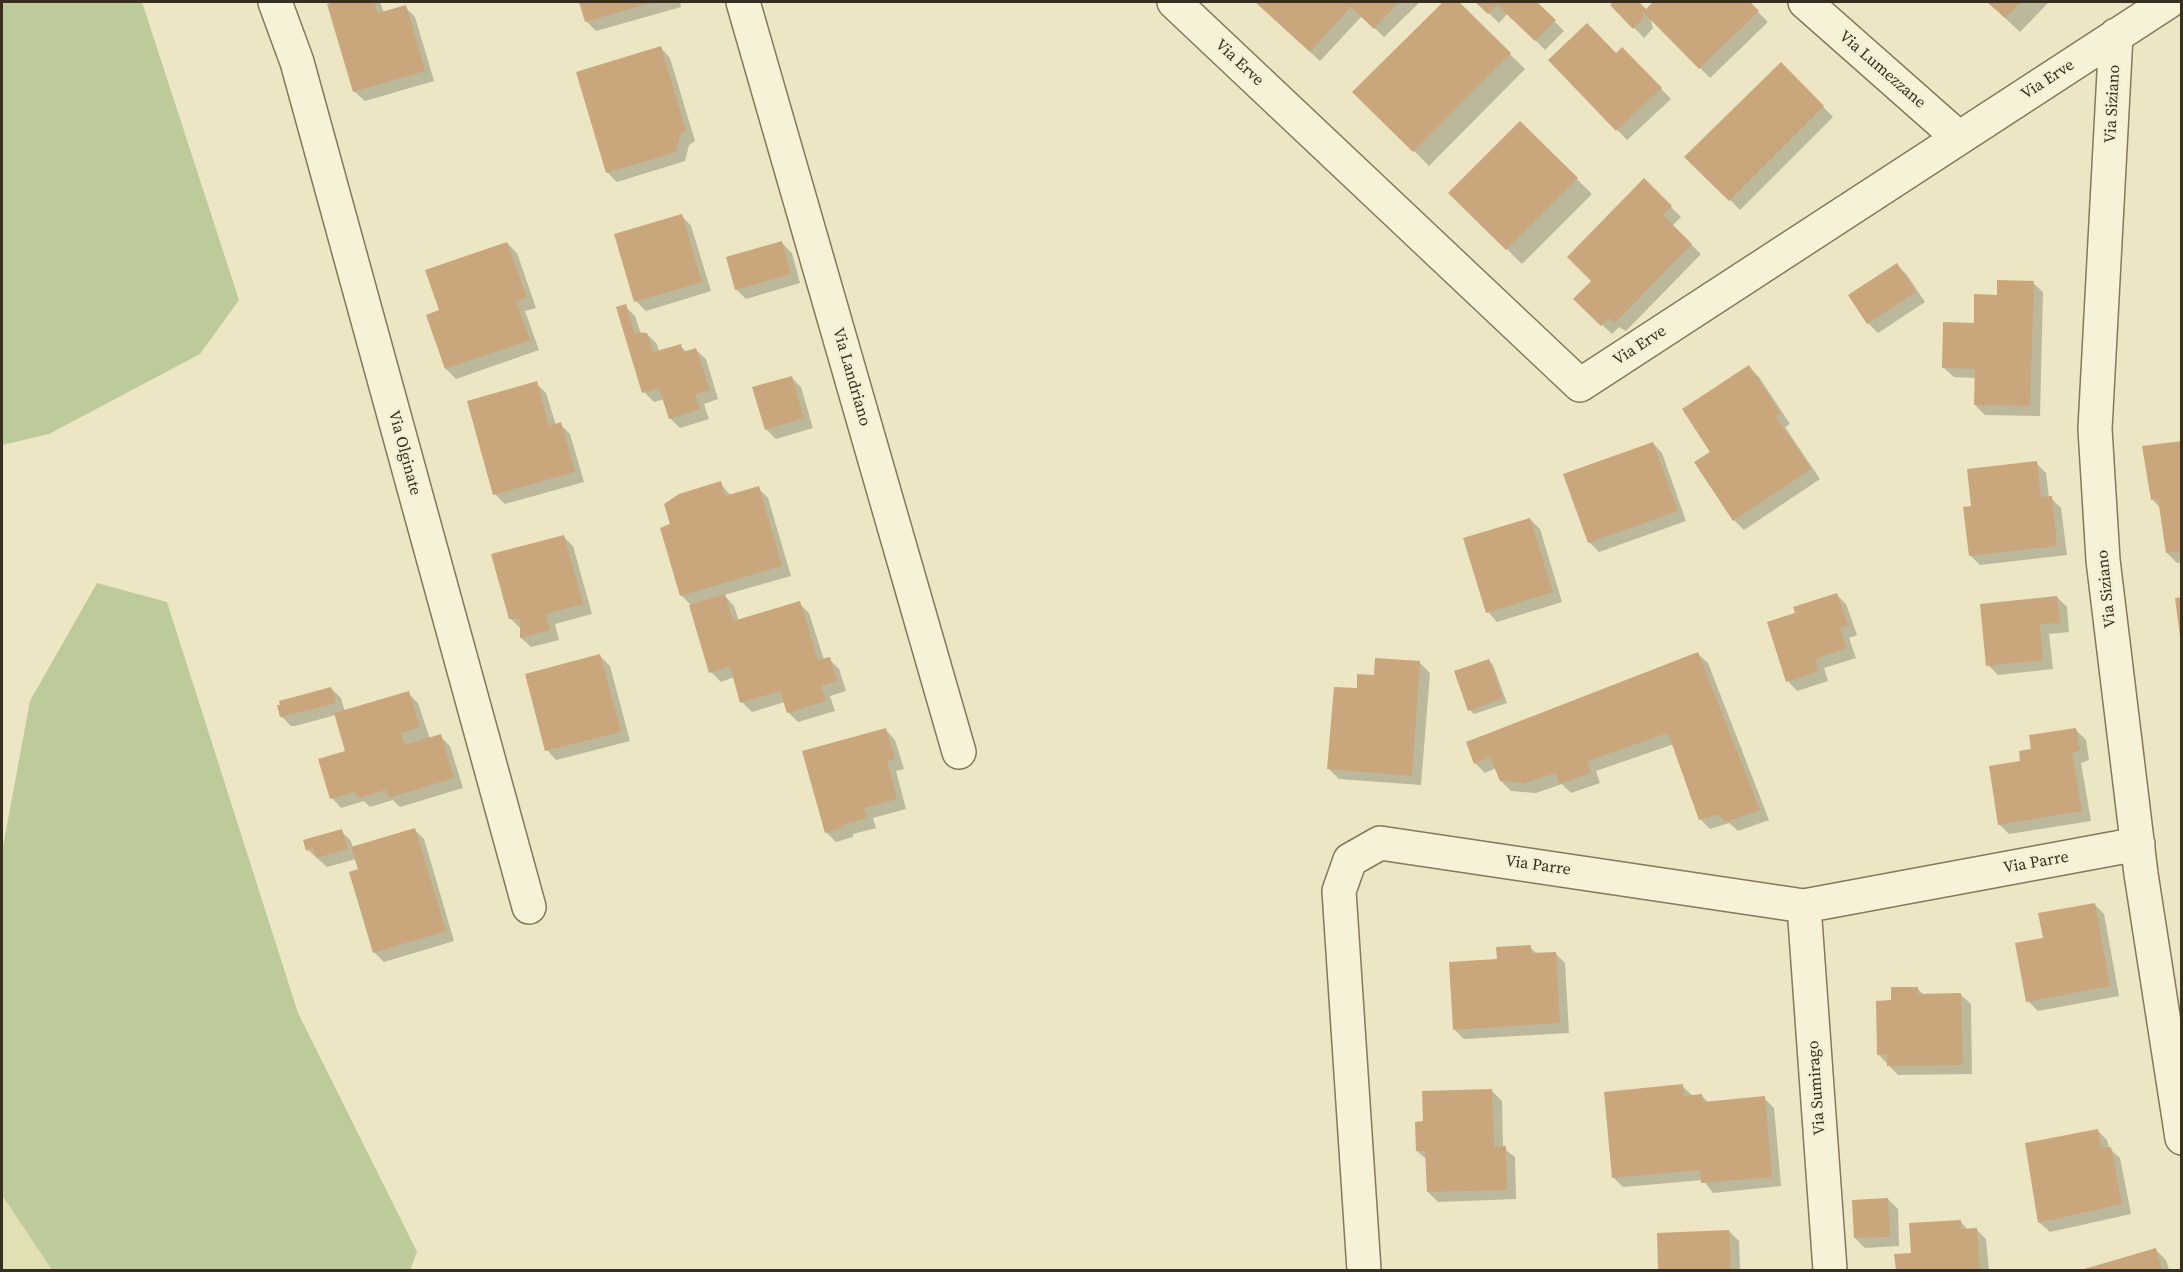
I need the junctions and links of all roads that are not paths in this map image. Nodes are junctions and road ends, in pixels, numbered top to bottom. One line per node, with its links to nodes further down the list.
1 (275, 2): 11 (street, Via Olginate)
2 (743, 2): 8 (street, Via Landriano)
3 (1174, 2): 7 (street, Via Erve)
4 (1805, 2): 7 (street, Via Lumezzane)
5 (2168, 2): 6 (street, Via Erve)
6 (2116, 35): 7 (street, Via Erve); 9 (street, Via Siziano)
7 (1959, 138)
8 (959, 752)
9 (2138, 844): 10 (street, Via Parre); 12 (street, Via Siziano)
10 (1804, 906): 13 (street, Via Parre); 14 (street, Via Sumirago)
11 (529, 907)
12 (2181, 1138)
13 (1364, 1270)
14 (1830, 1270)

